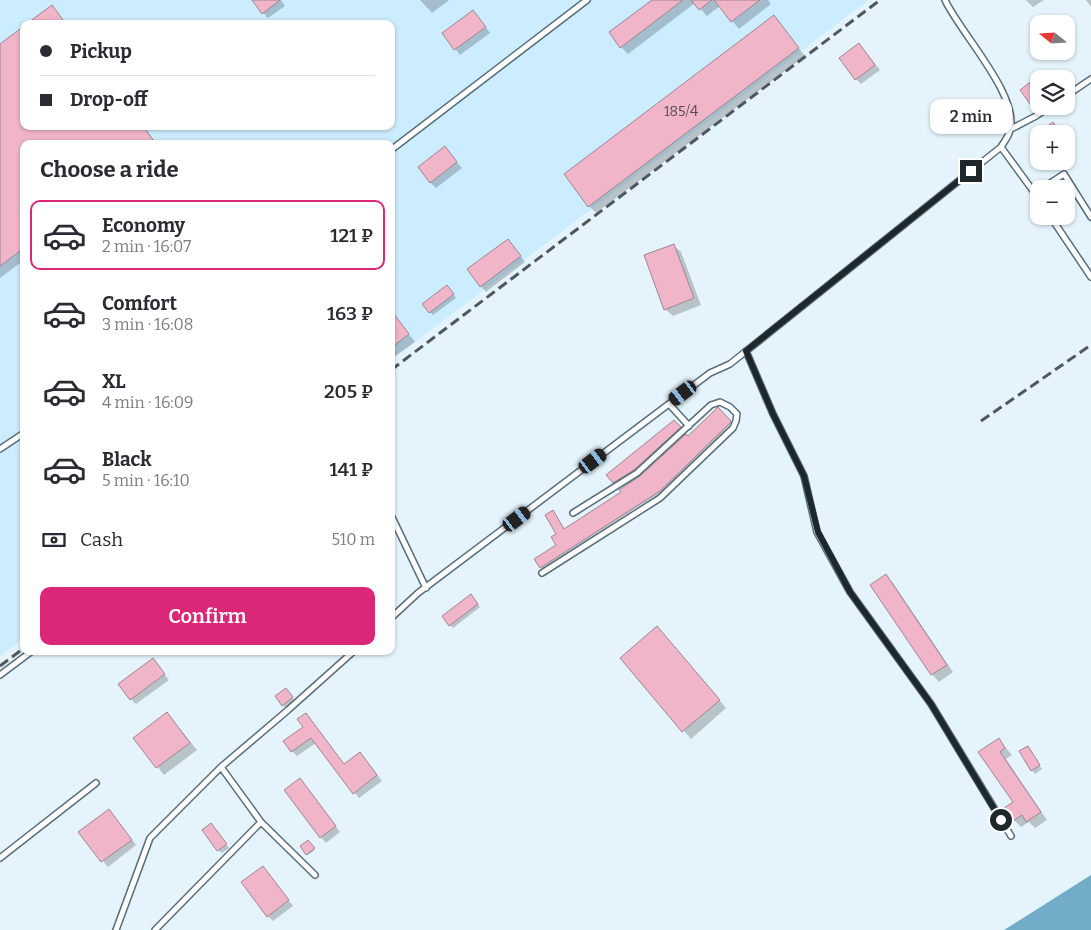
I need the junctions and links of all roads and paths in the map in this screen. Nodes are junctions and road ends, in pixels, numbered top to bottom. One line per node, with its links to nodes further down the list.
1 (587, 0): 7 (lane)
2 (945, 0): 6 (lane)
3 (1091, 79): 4 (lane)
4 (1075, 90)
5 (1037, 115): 6 (lane)
6 (1011, 129): 8 (lane)
7 (395, 147)
8 (1001, 147): 11 (lane); 16 (lane)
9 (1055, 180): 10 (lane)
10 (1068, 180)
11 (1030, 181)
12 (1075, 192): 13 (lane)
13 (1091, 217)
14 (1056, 225): 15 (lane)
15 (1091, 277)
16 (746, 351): 17 (lane); 32 (lane)
17 (669, 404): 18 (lane); 24 (lane)
18 (689, 426): 21 (lane); 23 (lane)
19 (20, 436): 20 (lane)
20 (0, 449)
21 (573, 513)
22 (395, 523): 24 (lane)
23 (542, 572)
24 (426, 588): 25 (lane)
25 (395, 615)
26 (27, 655): 28 (lane)
27 (350, 655): 29 (lane)
28 (0, 675)
29 (221, 767): 31 (lane); 35 (lane)
30 (96, 783): 33 (lane)
31 (261, 822): 34 (lane); 36 (lane)
32 (1011, 836)
33 (0, 858)
34 (315, 875)
35 (116, 930)
36 (155, 930)

